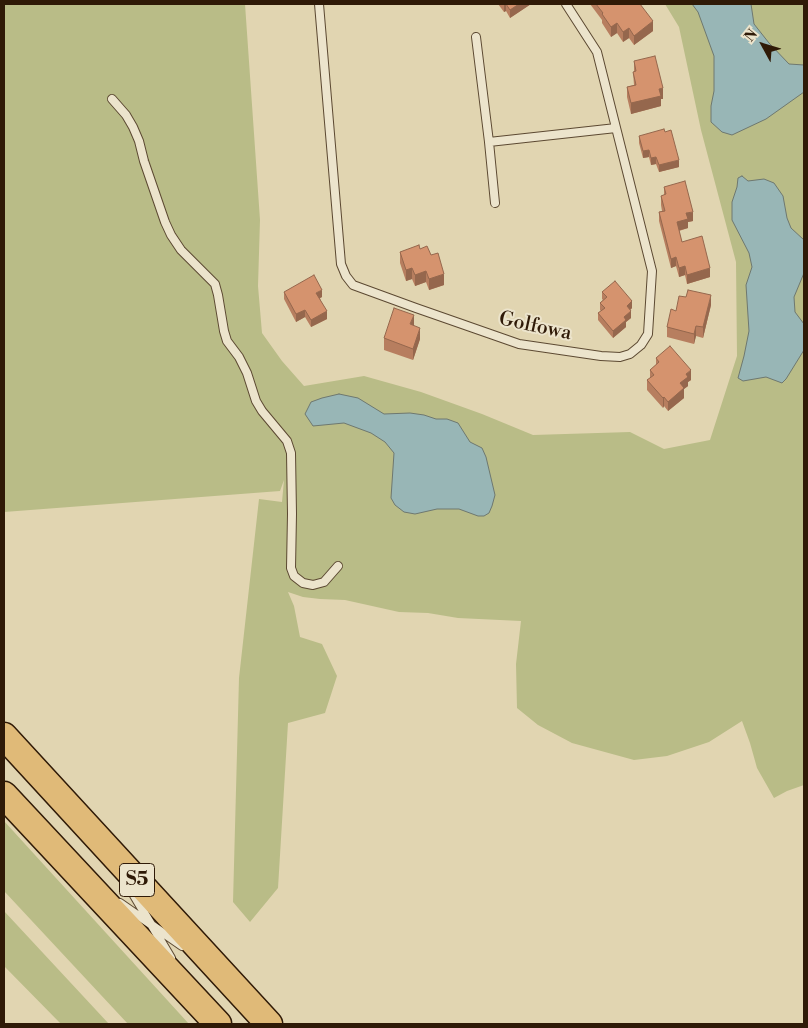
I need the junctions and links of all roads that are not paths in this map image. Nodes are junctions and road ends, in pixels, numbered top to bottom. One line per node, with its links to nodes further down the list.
1 (319, 4): 5 (lane, Golfowa)
2 (566, 4): 5 (lane, Golfowa)
3 (476, 36): 6 (lane)
4 (112, 99): 8 (lane)
5 (616, 128): 6 (lane)
6 (489, 142): 7 (lane)
7 (494, 203)
8 (338, 566)
9 (4, 736): 11 (highway, S5)
10 (4, 795): 12 (highway, S5)
11 (105, 845): 13 (lane); 18 (highway, S5)
12 (76, 872): 15 (lane); 19 (highway, S5)
13 (124, 877)
14 (128, 885): 17 (lane)
15 (106, 893)
16 (114, 898): 17 (lane)
17 (152, 925): 18 (lane); 19 (lane)
18 (225, 976): 21 (highway, S5)
19 (197, 1002): 20 (highway, S5)
20 (218, 1024)
21 (270, 1024)

